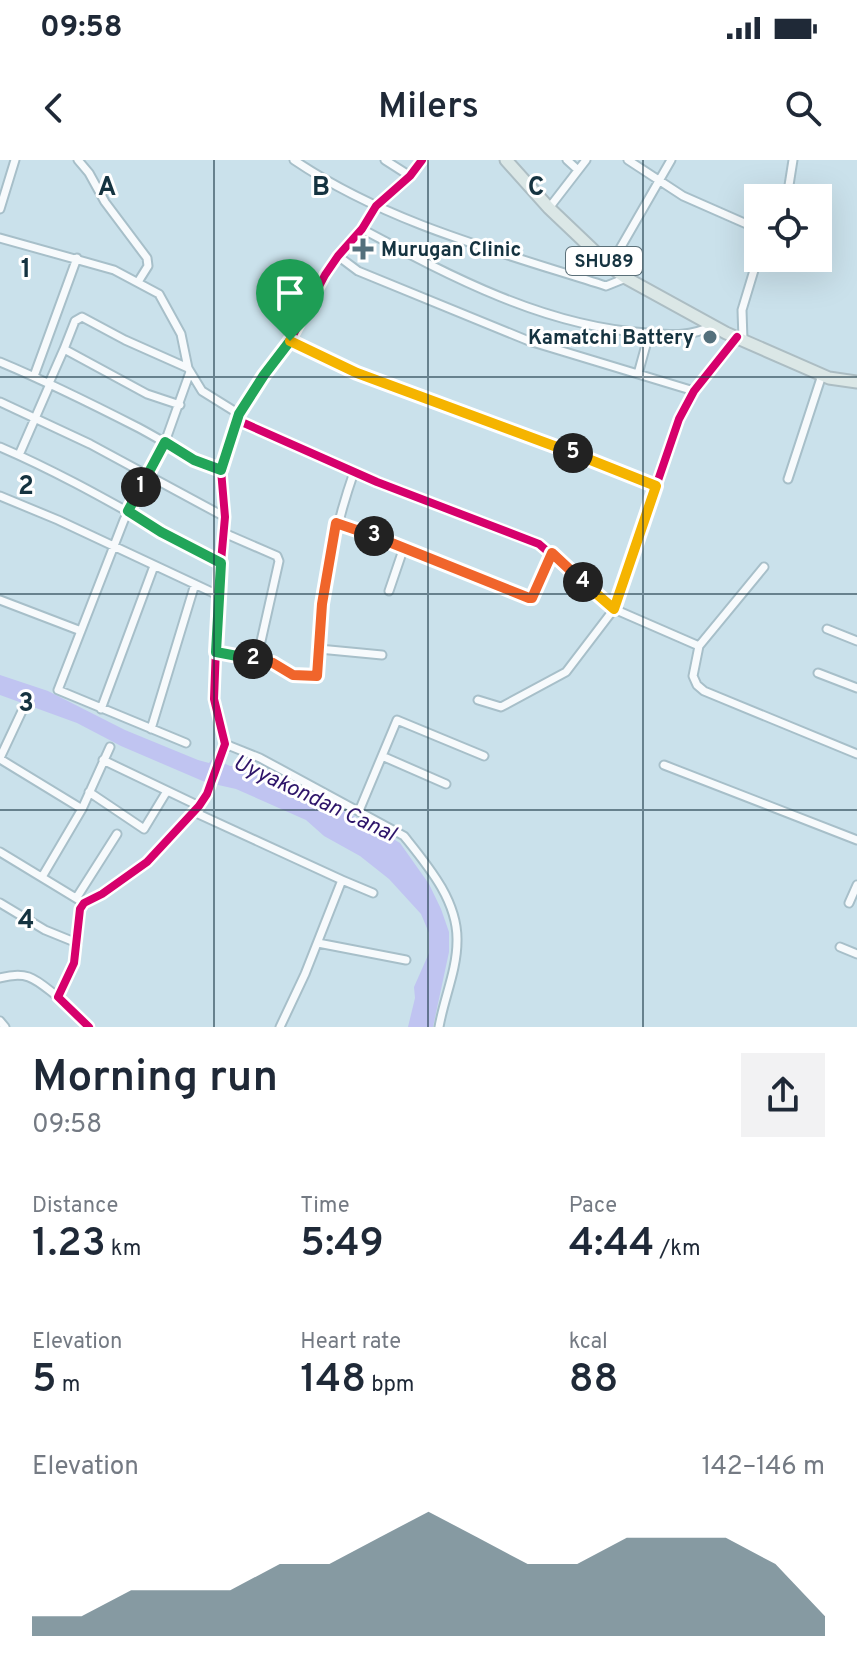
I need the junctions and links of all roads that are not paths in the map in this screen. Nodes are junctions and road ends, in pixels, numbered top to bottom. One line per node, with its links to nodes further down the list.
1 (15, 160): 18 (street)
2 (78, 160): 27 (street)
3 (294, 160): 16 (street)
4 (385, 160): 13 (street)
5 (422, 160): 13 (street)
6 (506, 160): 17 (main road, SHU89)
7 (567, 160): 12 (street)
8 (586, 160): 12 (street)
9 (628, 160): 14 (street)
10 (671, 160): 14 (street)
11 (793, 160): 15 (street)
12 (578, 170): 17 (street)
13 (410, 176): 16 (street)
14 (660, 183): 19 (street); 24 (street)
15 (789, 184)
16 (376, 206): 20 (street); 26 (street)
17 (549, 208): 24 (main road, SHU89)
18 (0, 209)
19 (744, 223)
20 (362, 229): 22 (street); 29 (street)
21 (0, 238): 23 (street)
22 (338, 256): 31 (street); 35 (street)
23 (77, 258): 27 (street); 37 (street)
24 (610, 266): 26 (main road, SHU89)
25 (753, 272): 30 (street)
26 (626, 278): 28 (main road, SHU89)
27 (138, 282): 34 (street)
28 (713, 326): 29 (street); 30 (main road, SHU89)
29 (649, 334): 35 (street)
30 (735, 337): 36 (main road, SHU89); 40 (street)
31 (290, 341): 44 (street); 52 (street)
32 (64, 349): 34 (street); 39 (street); 42 (street)
33 (0, 362): 37 (street)
34 (189, 370): 42 (street); 44 (street)
35 (638, 374): 40 (street)
36 (822, 375): 38 (main road, SHU89); 51 (street)
37 (34, 376): 39 (street)
38 (857, 382)
39 (50, 383): 43 (street); 45 (street)
40 (694, 391): 52 (street)
41 (0, 402): 43 (street)
42 (180, 405): 45 (street)
43 (36, 417): 47 (street); 50 (street)
44 (238, 417): 48 (street); 49 (street)
45 (165, 442): 48 (street); 50 (street)
46 (0, 447): 47 (street)
47 (19, 455): 54 (street)
48 (221, 470): 55 (street)
49 (354, 472): 56 (street); 60 (street)
50 (148, 475): 54 (street); 55 (street)
51 (788, 479)
52 (656, 486): 68 (street)
53 (0, 497): 59 (street)
54 (128, 511): 59 (street); 61 (street)
55 (225, 517): 57 (street)
56 (336, 523): 58 (street); 73 (street)
57 (224, 533): 61 (street); 76 (street)
58 (404, 547): 60 (street); 65 (street)
59 (113, 548): 62 (street); 70 (street)
60 (552, 553): 68 (street)
61 (221, 563): 66 (street)
62 (154, 566): 64 (street); 81 (street)
63 (764, 567): 72 (street)
64 (195, 584): 66 (street); 82 (street)
65 (389, 591)
66 (218, 595): 74 (street)
67 (0, 600): 70 (street)
68 (614, 609): 72 (street); 79 (street)
69 (827, 629): 71 (street)
70 (81, 631): 81 (street)
71 (857, 641)
72 (699, 646): 86 (street)
73 (319, 649): 75 (street); 76 (street)
74 (216, 652): 76 (street); 84 (street)
75 (382, 655)
76 (257, 659)
77 (818, 673): 78 (street)
78 (857, 688)
79 (478, 700)
80 (23, 709): 89 (street)
81 (101, 709): 82 (street)
82 (151, 729): 83 (street)
83 (186, 743)
84 (225, 744): 96 (street); 97 (street)
85 (110, 747): 90 (street)
86 (857, 754)
87 (382, 756): 88 (street); 92 (street); 97 (street)
88 (484, 756)
89 (0, 759): 95 (street)
90 (103, 760): 93 (street); 94 (street)
91 (664, 765): 99 (street)
92 (446, 784)
93 (167, 791): 94 (street); 96 (street)
94 (89, 792): 95 (street)
95 (82, 809): 101 (street)
96 (196, 809): 102 (street); 105 (street)
97 (359, 811): 119 (street)
98 (117, 834): 105 (street)
99 (857, 840)
100 (0, 852): 101 (street)
101 (42, 877): 105 (street)
102 (342, 880): 104 (street); 109 (street)
103 (857, 885): 107 (street)
104 (373, 893)
105 (80, 900): 108 (street)
106 (0, 903): 108 (street)
107 (849, 903)
108 (77, 943): 114 (street)
109 (318, 943): 112 (street); 118 (street)
110 (840, 947): 111 (street)
111 (857, 954)
112 (406, 960)
113 (0, 978): 114 (street)
114 (58, 997): 117 (street)
115 (0, 1021): 116 (street)
116 (5, 1027)
117 (89, 1027)
118 (280, 1027)
119 (439, 1027)

